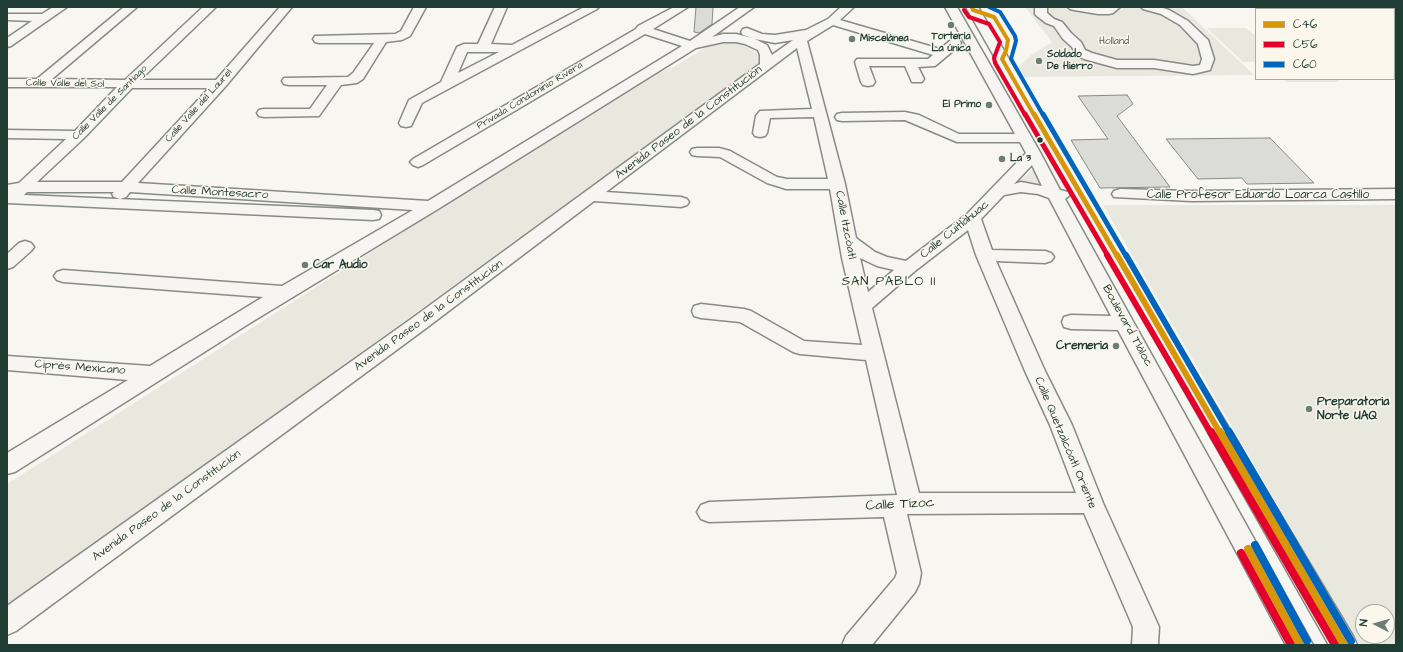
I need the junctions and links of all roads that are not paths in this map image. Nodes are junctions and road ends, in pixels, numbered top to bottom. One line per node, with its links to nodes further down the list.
1 (61, 7): 18 (street)
2 (131, 7): 37 (street)
3 (210, 7): 39 (street, Calle Valle de Santiago)
4 (286, 7): 40 (street, Calle Valle del Laurel)
5 (420, 7): 22 (street)
6 (501, 7): 27 (street)
7 (593, 7): 28 (street)
8 (682, 7): 20 (street, Privada Condominio Rivera)
9 (848, 7): 19 (street, Avenida Paseo de la Constitución)
10 (952, 7): 48 (street, Boulevard Tláloc)
11 (972, 7): 60 (street)
12 (1041, 7): 15 (street)
13 (1074, 7): 14 (street)
14 (1114, 7)
15 (1147, 7)
16 (745, 9): 21 (street); 26 (street)
17 (7, 17): 18 (street)
18 (45, 18): 24 (street)
19 (832, 21): 21 (street, Avenida Paseo de la Constitución); 29 (street)
20 (642, 29): 26 (street); 51 (street, Privada Condominio Rivera)
21 (807, 36): 31 (street, Avenida Paseo de la Constitución); 42 (street, Calle Itzcóatl)
22 (382, 39): 23 (street); 34 (street)
23 (319, 40)
24 (7, 43)
25 (956, 43): 29 (street)
26 (692, 46): 31 (street); 63 (street)
27 (483, 48): 28 (street); 38 (street)
28 (514, 48): 38 (street)
29 (943, 54): 30 (street)
30 (910, 62): 32 (street); 35 (street)
31 (766, 65): 59 (street, Avenida Paseo de la Constitución)
32 (917, 79)
33 (289, 81): 34 (street)
34 (336, 82): 41 (street)
35 (868, 82)
36 (7, 83): 37 (street, Calle Valle del Sol)
37 (40, 83): 39 (street, Calle Valle del Sol)
38 (447, 83): 44 (street)
39 (127, 84): 40 (street, Calle Valle del Sol); 47 (street, Calle Valle de Santiago)
40 (220, 84): 53 (street, Calle Valle del Laurel)
41 (264, 113)
42 (820, 113): 45 (street); 52 (street, Calle Itzcóatl)
43 (842, 117): 48 (street)
44 (406, 123)
45 (760, 133)
46 (7, 134): 47 (street)
47 (79, 135): 55 (street, Calle Valle de Santiago)
48 (1024, 138): 50 (street, Boulevard Tláloc)
49 (697, 152): 52 (street)
50 (1034, 154): 54 (street, Calle Cuitláhuac); 58 (street, Boulevard Tláloc)
51 (418, 162)
52 (837, 184): 66 (street, Calle Itzcóatl)
53 (126, 188): 55 (street, Calle Montesacro); 62 (street, Calle Valle del Laurel); 63 (street, Calle Montesacro)
54 (1001, 191): 58 (street, Calle Cuitláhuac); 65 (street, Calle Cuitláhuac)
55 (12, 193): 62 (street, Calle Montesacro)
56 (1120, 194): 57 (street, Calle Profesor Eduardo Loarca Castillo)
57 (1396, 194)
58 (1055, 195): 60 (street, Calle Cuitláhuac); 77 (street, Boulevard Tláloc)
59 (593, 196): 61 (street); 85 (street, Avenida Paseo de la Constitución)
60 (1082, 196): 89 (street)
61 (681, 202)
62 (111, 204): 64 (street, Calle Montesacro)
63 (432, 206): 64 (street)
64 (413, 217): 73 (street)
65 (973, 218): 68 (street, Calle Quetzalcóatl Oriente); 71 (street, Calle Cuitláhuac)
66 (848, 240): 71 (street, Calle Cuitláhuac); 74 (street, Calle Itzcóatl)
67 (25, 247): 70 (street)
68 (985, 256): 69 (street); 82 (street, Calle Quetzalcóatl Oriente)
69 (1045, 257)
70 (7, 263)
71 (909, 267): 74 (street, Calle Cuitláhuac)
72 (63, 276): 73 (street)
73 (287, 293): 80 (street)
74 (863, 306): 78 (street, Calle Itzcóatl)
75 (701, 311): 78 (street)
76 (1071, 322): 77 (street)
77 (1125, 323): 88 (street, Boulevard Tláloc)
78 (874, 353): 83 (street, Calle Itzcóatl)
79 (7, 363): 80 (street, Ciprés Mexicano)
80 (153, 374): 81 (street)
81 (7, 464)
82 (1091, 504): 83 (street, Calle Tízoc); 87 (street, Calle Quetzalcóatl Oriente)
83 (902, 505): 84 (street, Calle Tízoc); 86 (street, Calle Itzcóatl)
84 (709, 512)
85 (7, 622)
86 (855, 645)
87 (1145, 645)
88 (1300, 645)
89 (1344, 645)

